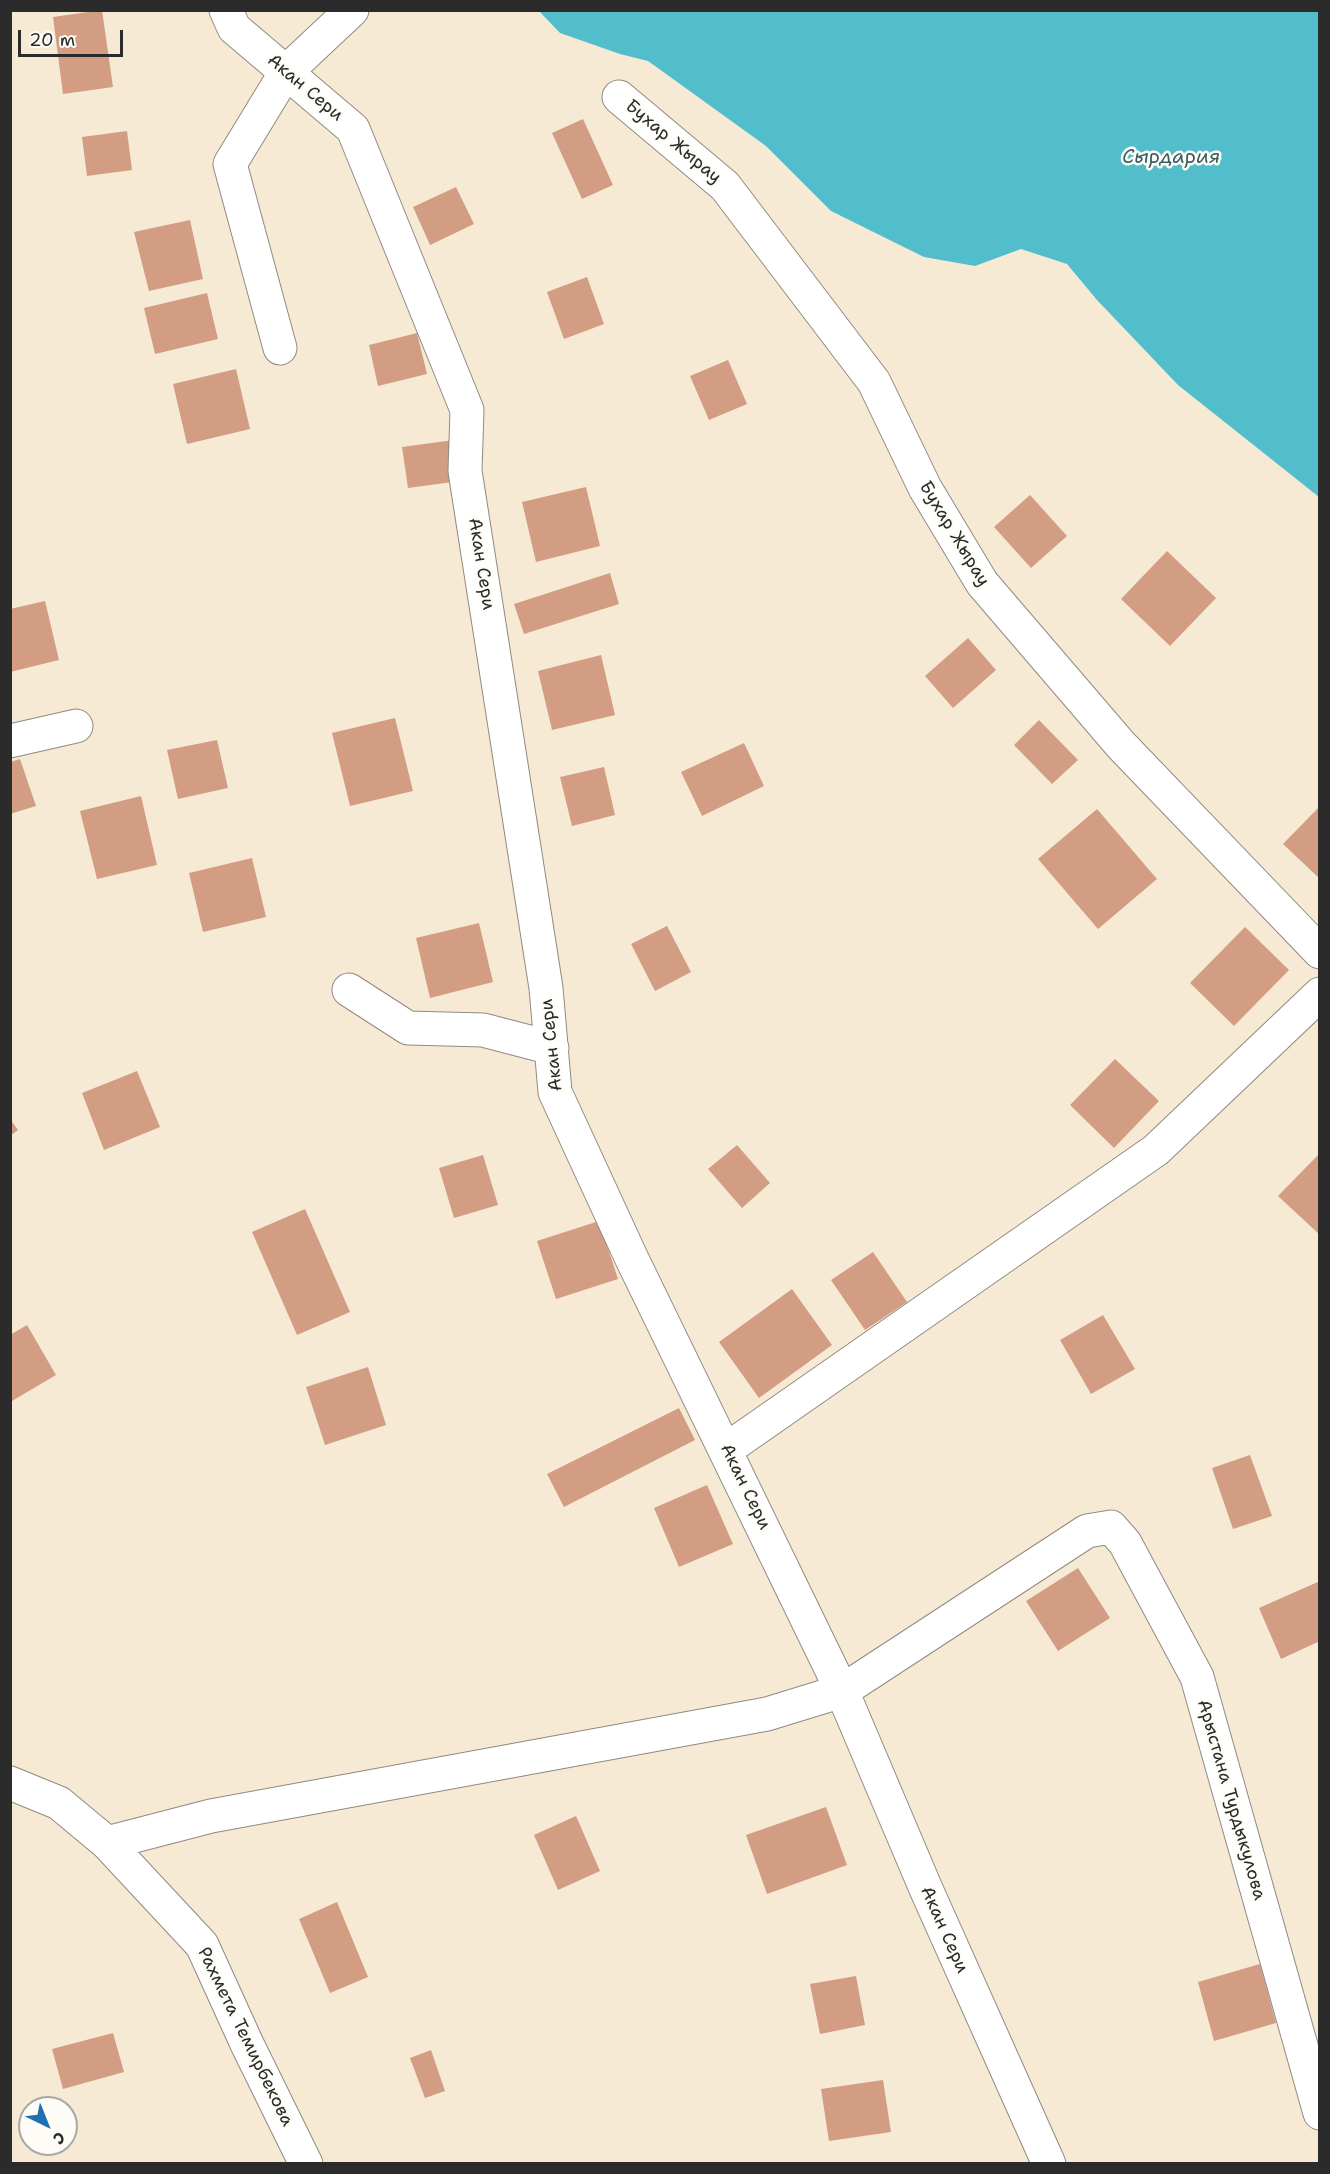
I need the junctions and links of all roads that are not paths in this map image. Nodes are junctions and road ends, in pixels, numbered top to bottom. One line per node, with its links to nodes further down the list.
1 (226, 10): 3 (street, Акан Сери)
2 (352, 10): 3 (street)
3 (286, 72): 5 (street); 11 (street, Акан Сери)
4 (619, 97): 8 (street, Бухар Жырау)
5 (280, 348)
6 (76, 726): 7 (street)
7 (10, 741)
8 (1320, 952)
9 (349, 990): 11 (street)
10 (1320, 994): 12 (street)
11 (552, 1048): 12 (street, Акан Сери)
12 (726, 1449): 13 (street, Акан Сери)
13 (842, 1691): 15 (street); 16 (street, Арыстана Турдыкулова); 18 (street, Акан Сери)
14 (10, 1783): 15 (street, Рахмета Темирбекова)
15 (107, 1843): 17 (street, Рахмета Темирбекова)
16 (1320, 2113)
17 (306, 2163)
18 (1049, 2163)

